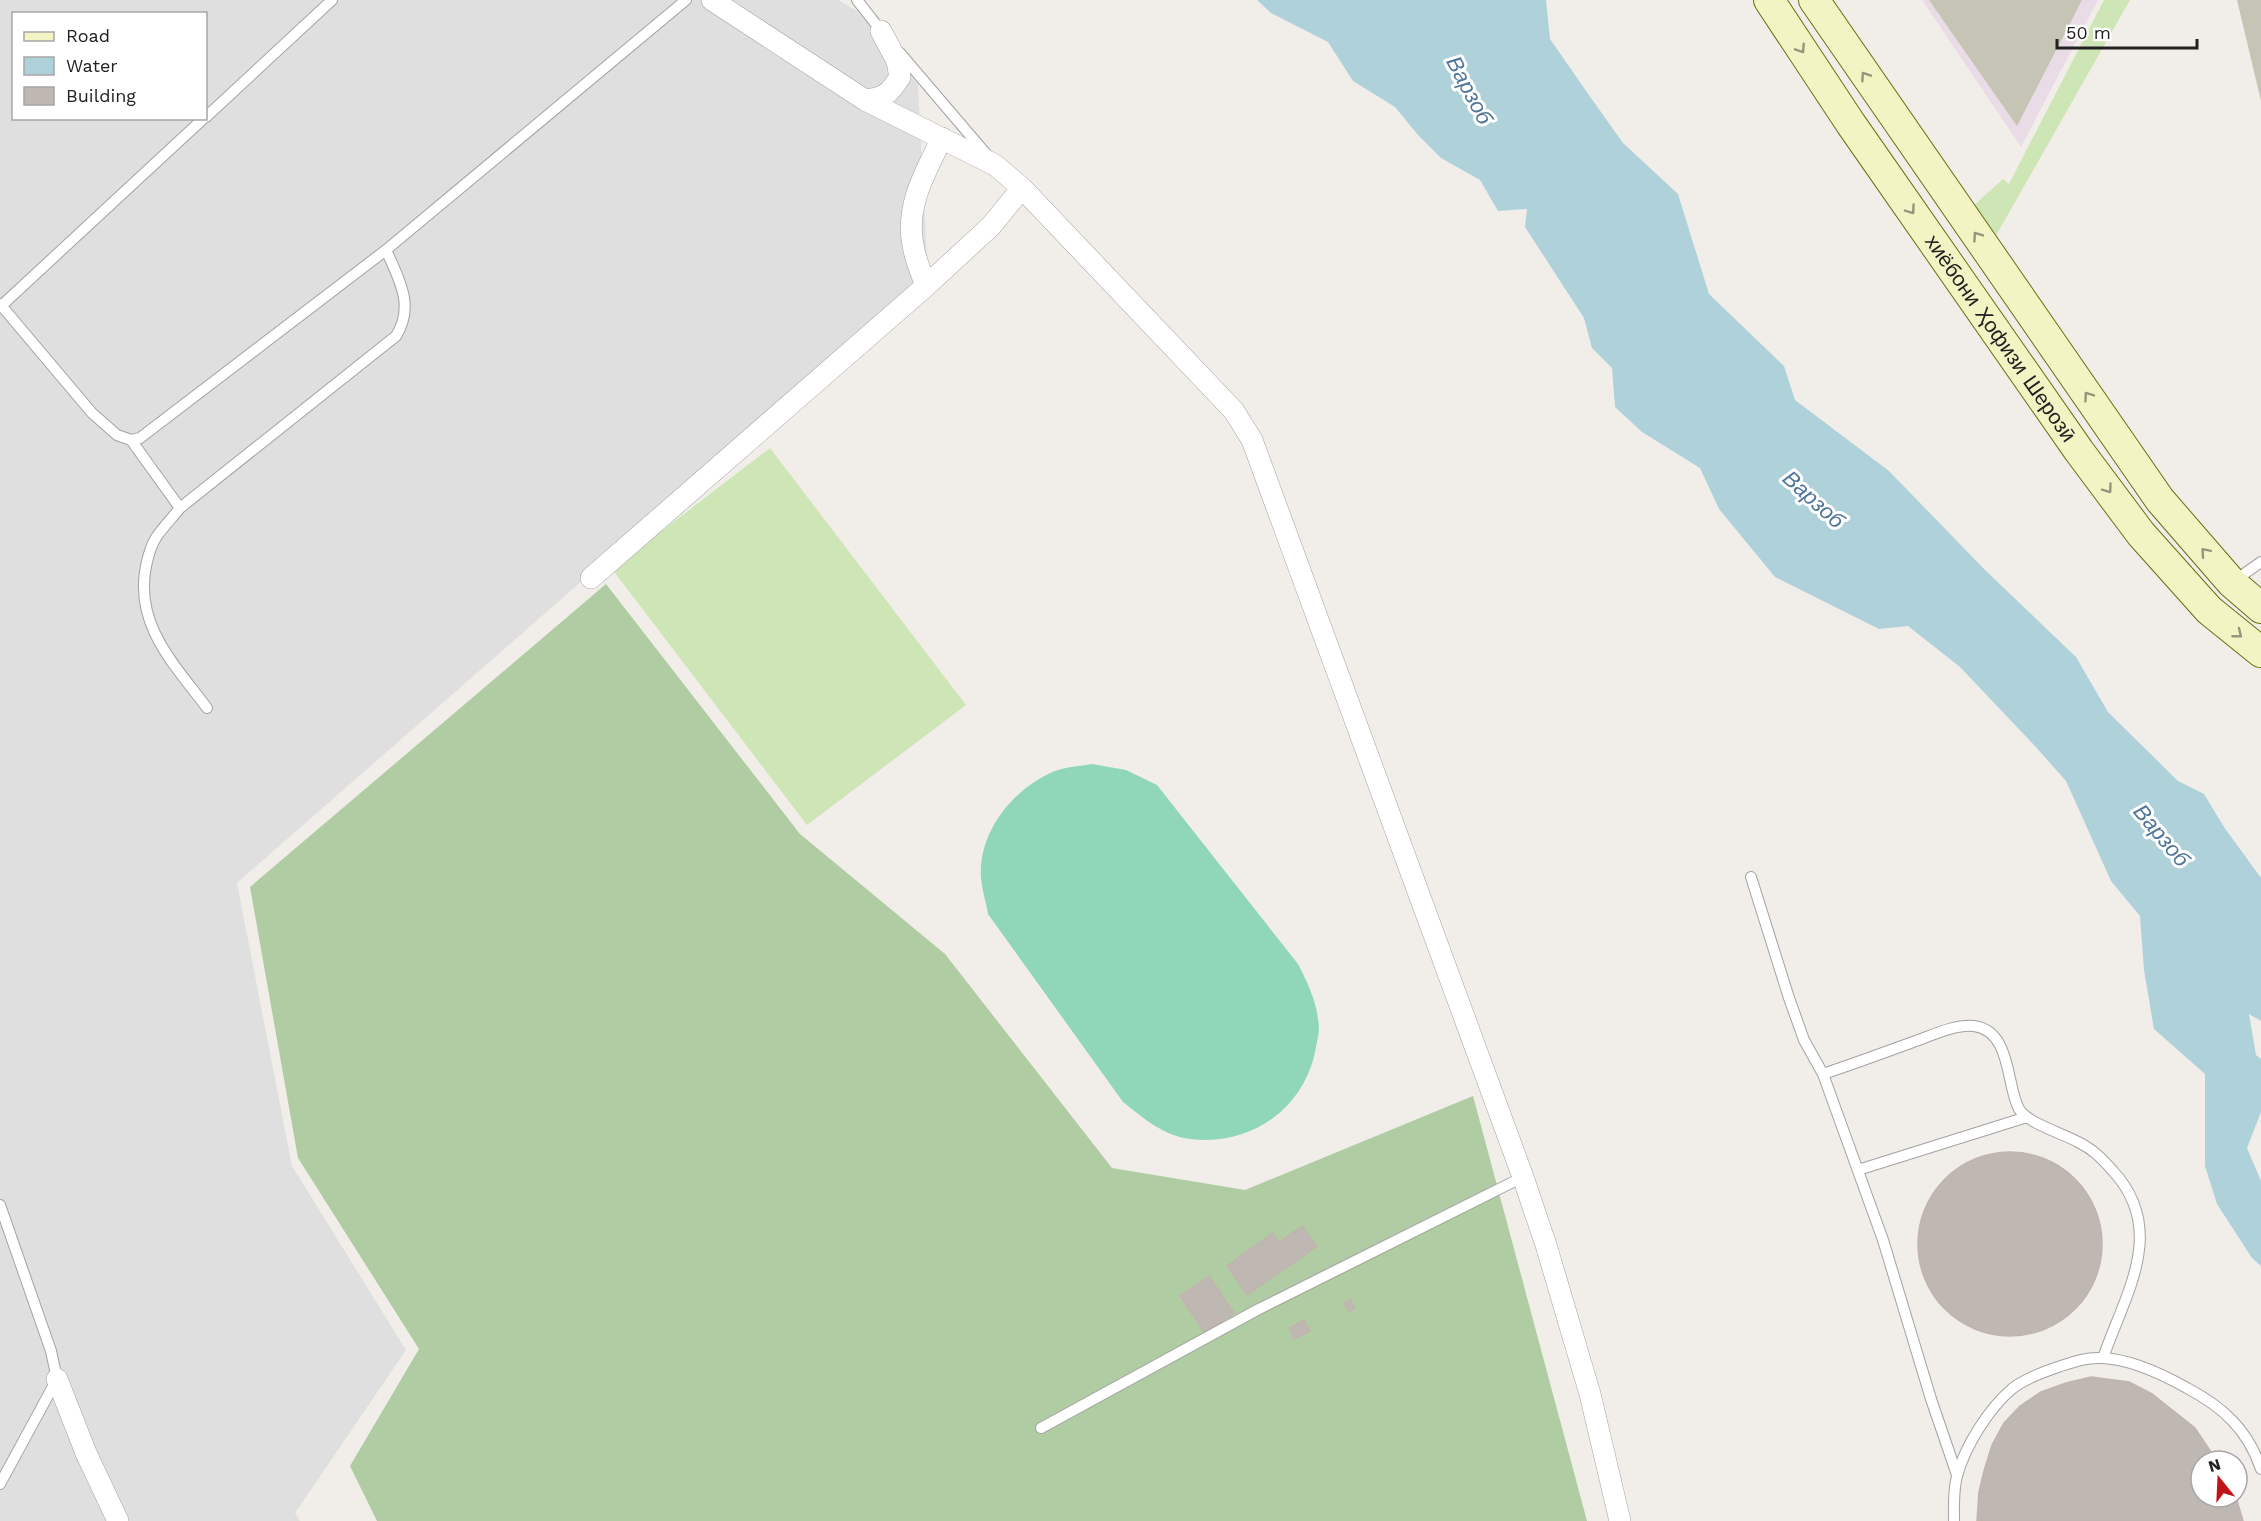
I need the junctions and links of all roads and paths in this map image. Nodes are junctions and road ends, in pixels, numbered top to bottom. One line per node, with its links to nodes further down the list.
1 (332, 0): 9 (lane)
2 (686, 0): 14 (lane)
3 (712, 0): 8 (street)
4 (857, 0): 7 (lane)
5 (1769, 0): 19 (main road, хиёбони Ҳофизи Шерозӣ, one-way to 19)
6 (1814, 0): 17 (main road, хиёбони Ҳофизи Шерозӣ, one-way to 6)
7 (881, 31): 8 (street); 12 (lane)
8 (865, 100): 11 (street)
9 (207, 116)
10 (203, 120): 16 (lane)
11 (942, 138): 12 (street); 15 (street)
12 (995, 165): 13 (street)
13 (1022, 188): 15 (street); 31 (street)
14 (386, 250): 18 (lane); 20 (lane)
15 (926, 286): 22 (street)
16 (0, 306): 18 (lane)
17 (2111, 429): 19 (main road); 23 (main road, хиёбони Ҳофизи Шерозӣ, one-way to 17)
18 (131, 440): 20 (lane)
19 (2079, 450): 25 (main road, хиёбони Ҳофизи Шерозӣ, one-way to 25)
20 (180, 508): 26 (lane)
21 (2261, 562): 23 (lane)
22 (591, 578)
23 (2232, 583): 24 (main road, хиёбони Ҳофизи Шерозӣ)
24 (2261, 608)
25 (2261, 652)
26 (207, 708)
27 (1751, 877): 28 (lane)
28 (1822, 1074): 29 (lane); 30 (lane)
29 (2026, 1117): 30 (lane); 33 (lane)
30 (1858, 1170): 37 (lane)
31 (1523, 1177): 35 (lane); 40 (street)
32 (0, 1206): 34 (lane)
33 (2103, 1358): 36 (lane); 37 (lane)
34 (57, 1379): 38 (lane); 39 (street)
35 (1041, 1428)
36 (2261, 1469)
37 (1957, 1475): 41 (lane)
38 (0, 1484)
39 (118, 1521)
40 (1620, 1521)
41 (1954, 1521)

